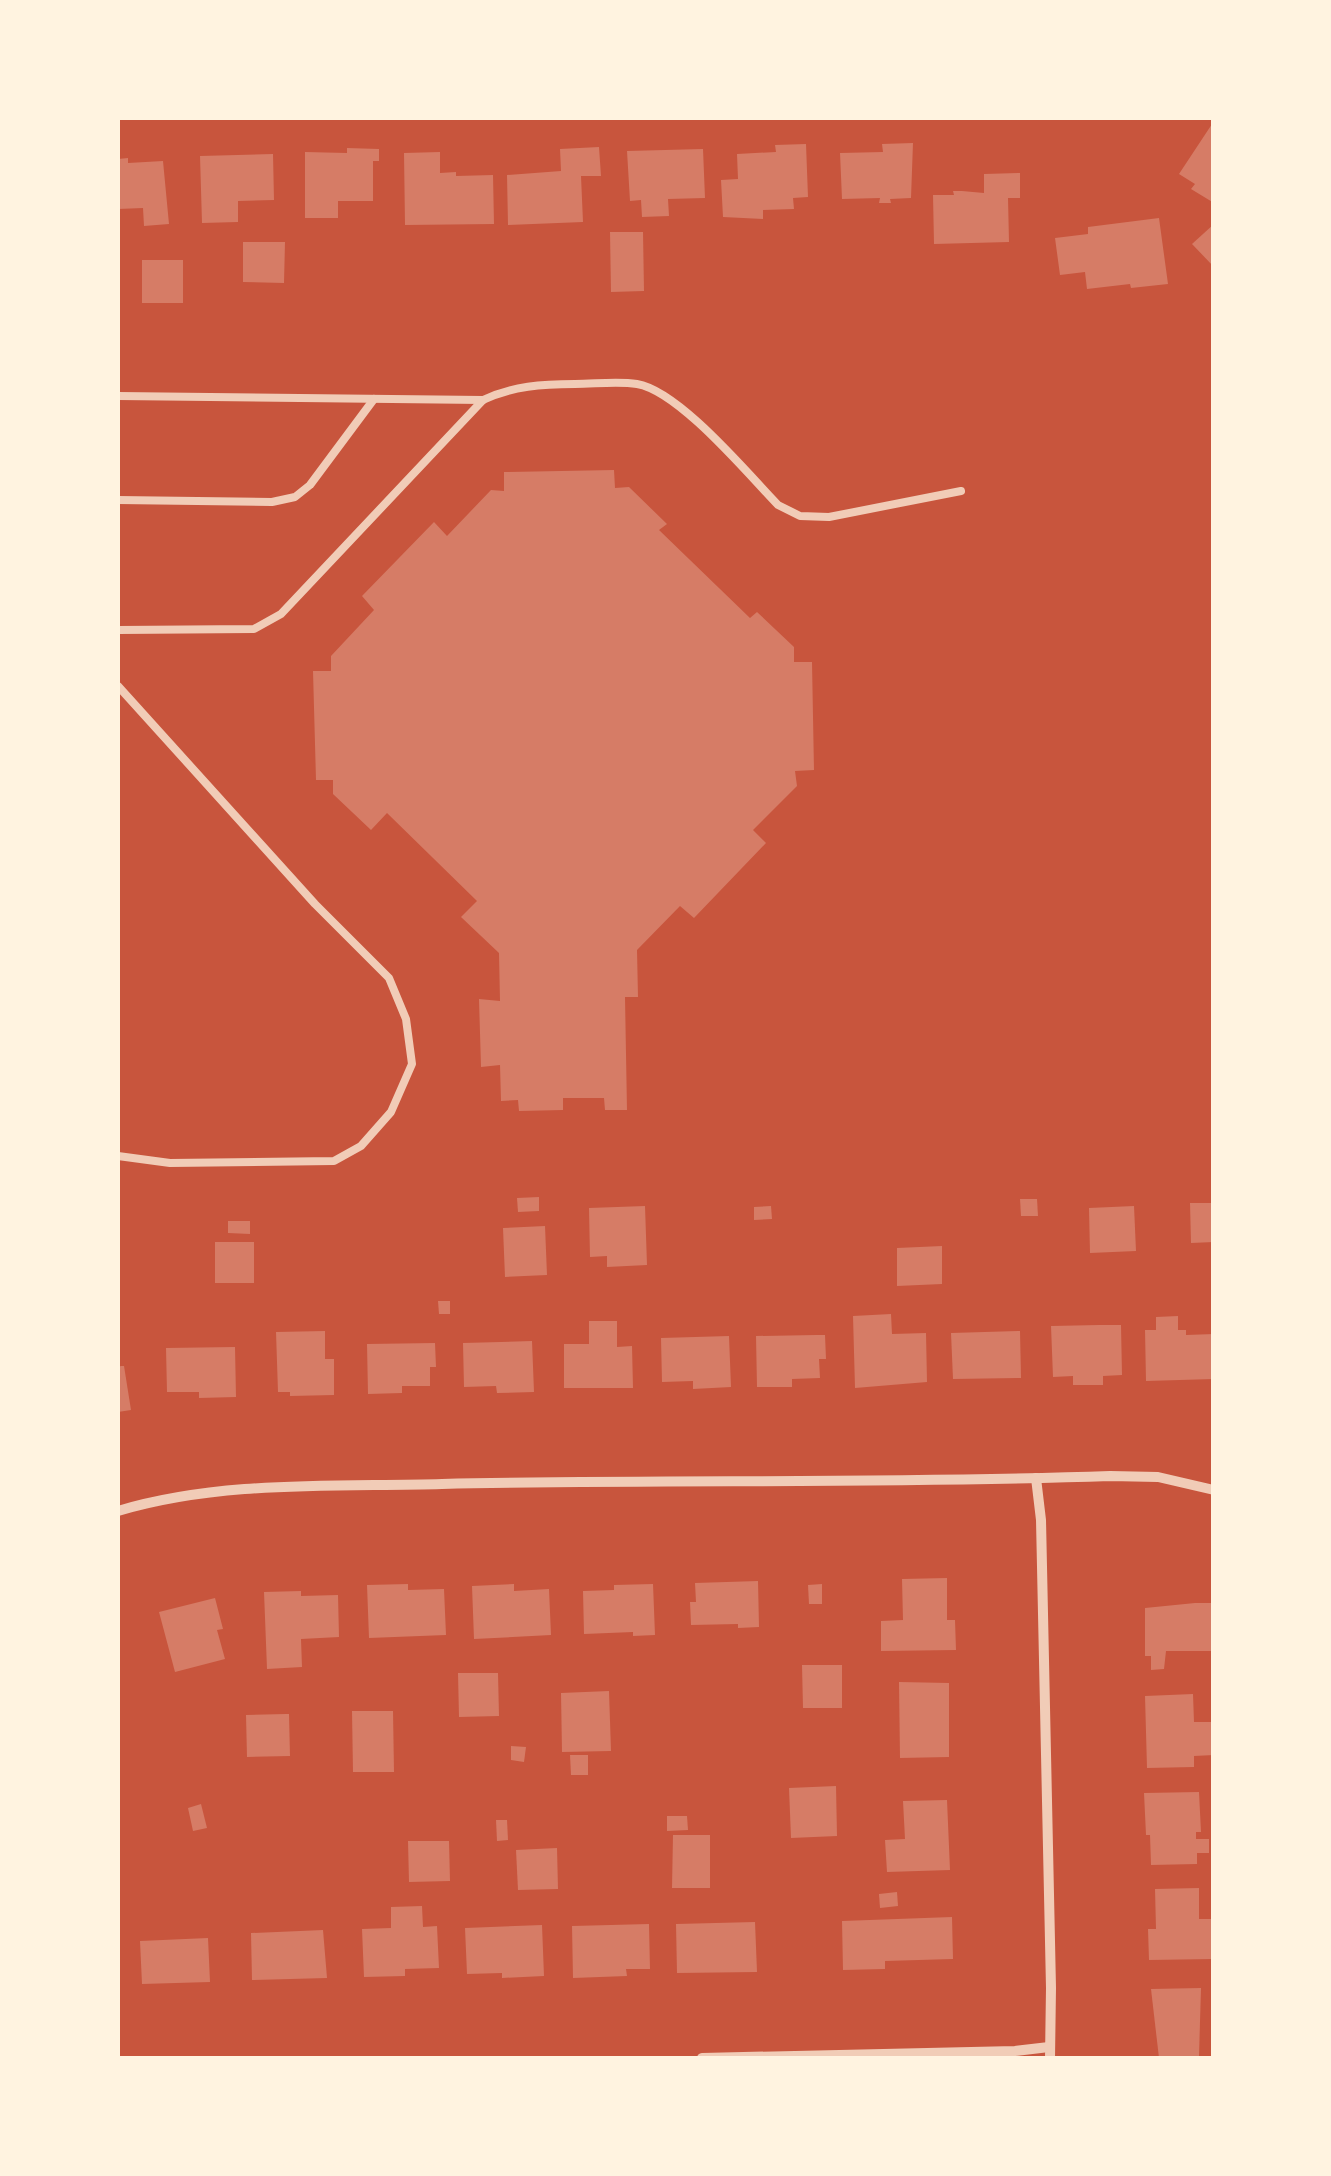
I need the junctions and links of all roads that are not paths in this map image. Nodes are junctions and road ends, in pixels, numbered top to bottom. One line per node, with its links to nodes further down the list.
1 (118, 396): 2 (lane)
2 (374, 399): 3 (lane); 5 (lane)
3 (483, 400): 4 (lane); 6 (lane)
4 (961, 492)
5 (118, 500)
6 (118, 630)
7 (118, 686): 8 (lane)
8 (118, 1156)
9 (1036, 1478): 10 (street); 11 (street); 12 (street)
10 (1214, 1490)
11 (118, 1510)
12 (1049, 2052): 13 (street)
13 (702, 2058)

